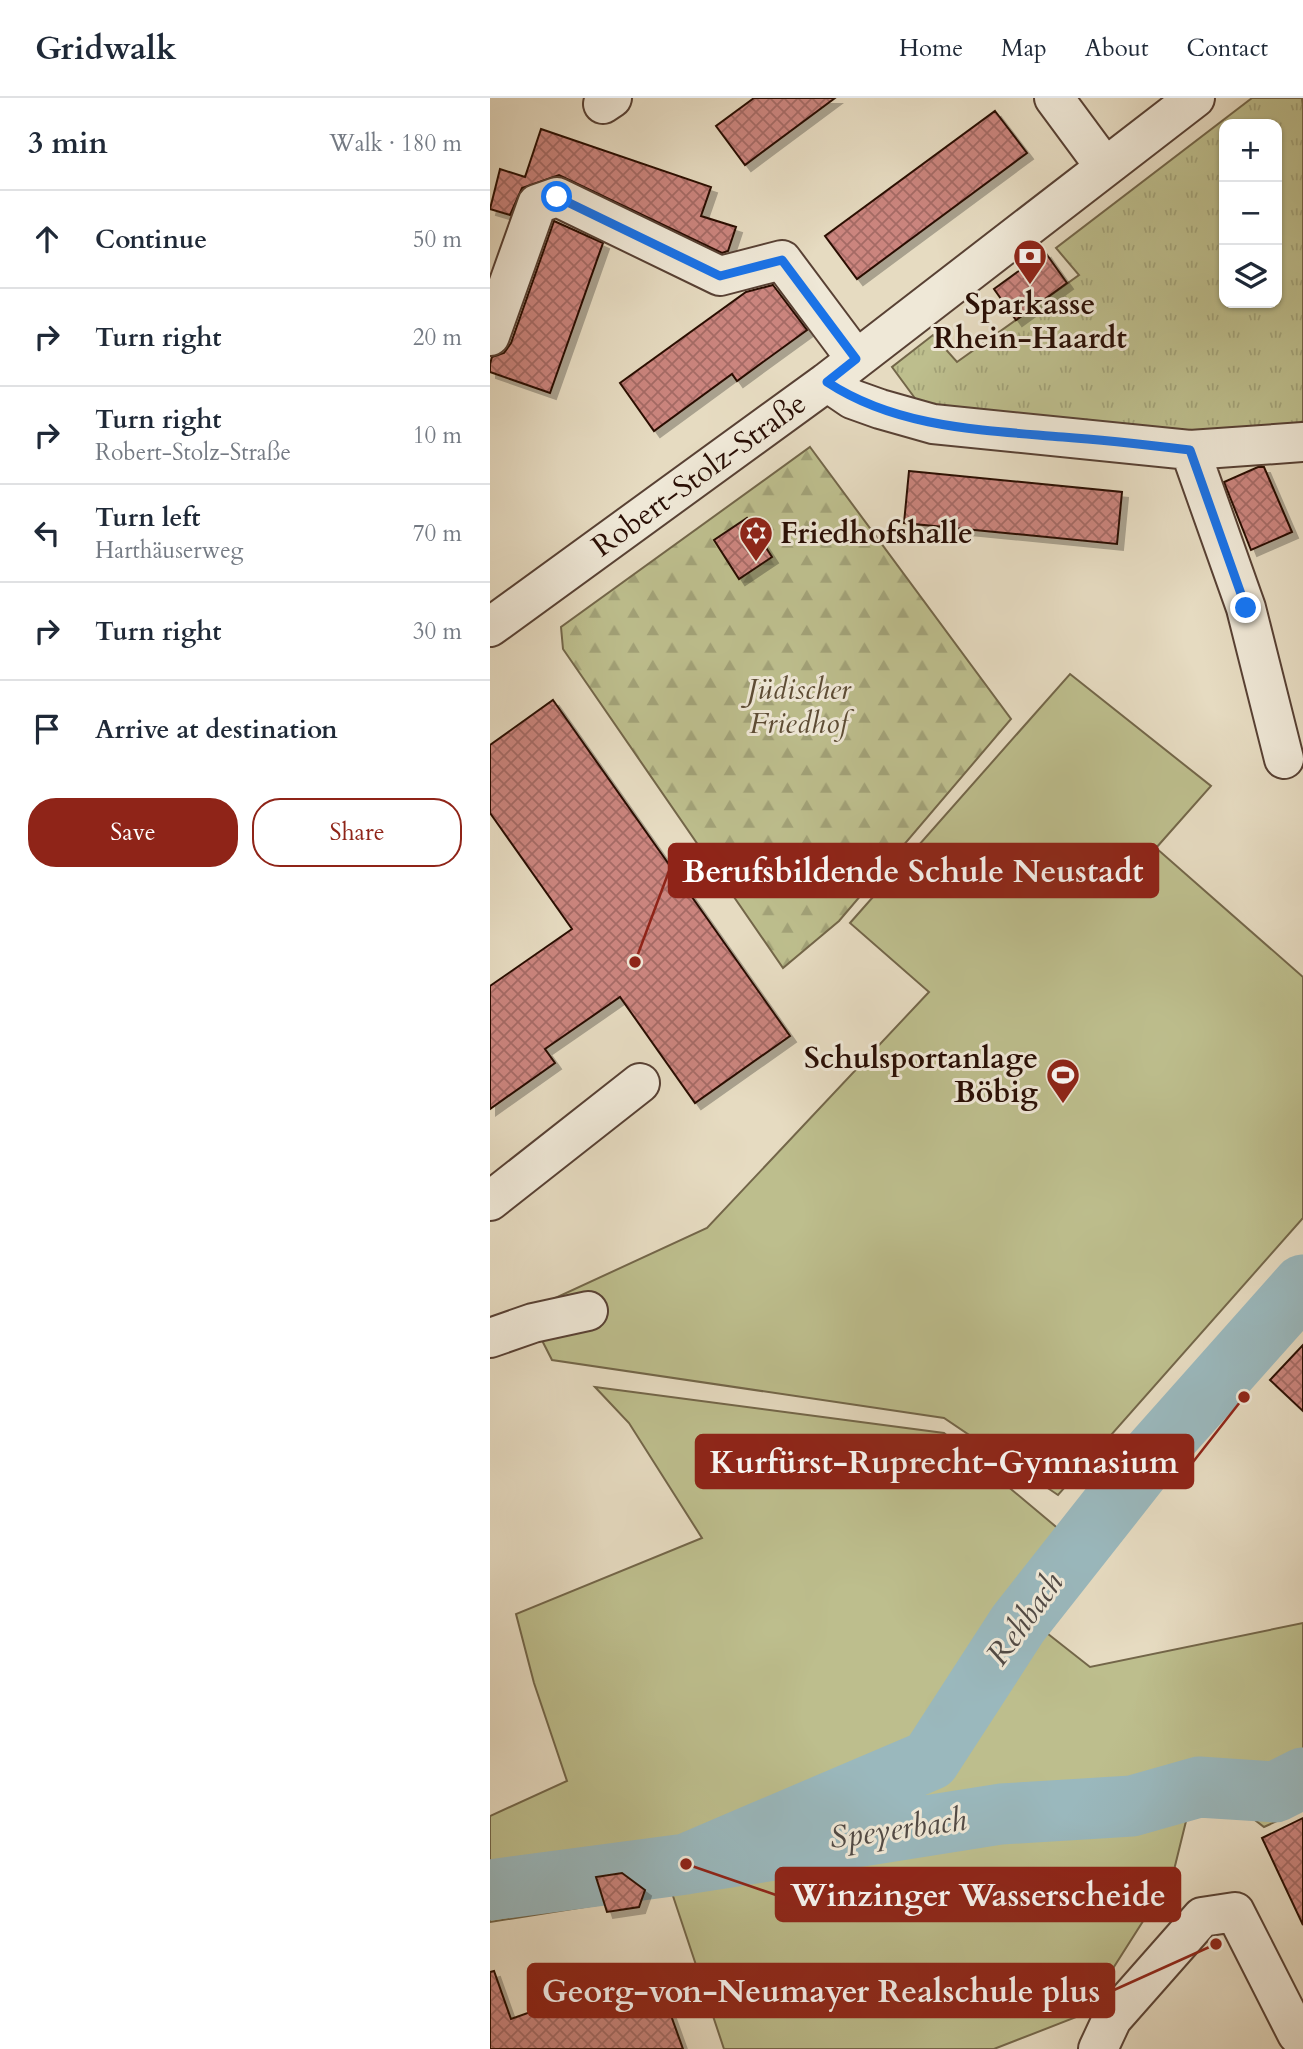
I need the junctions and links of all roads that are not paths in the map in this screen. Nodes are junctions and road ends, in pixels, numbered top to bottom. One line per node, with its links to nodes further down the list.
1 (1054, 98): 3 (street)
2 (1195, 98): 3 (street, Robert-Stolz-Straße)
3 (1105, 167): 5 (street, Robert-Stolz-Straße)
4 (490, 336): 5 (street)
5 (841, 371): 7 (street); 8 (street, Robert-Stolz-Straße)
6 (1303, 442): 7 (street)
7 (1190, 450): 9 (street)
8 (490, 627)
9 (1284, 759)
10 (639, 1083): 11 (street)
11 (490, 1202)
12 (588, 1311): 13 (street)
13 (494, 1336)
14 (1297, 2034): 15 (street)
15 (1098, 2049)

